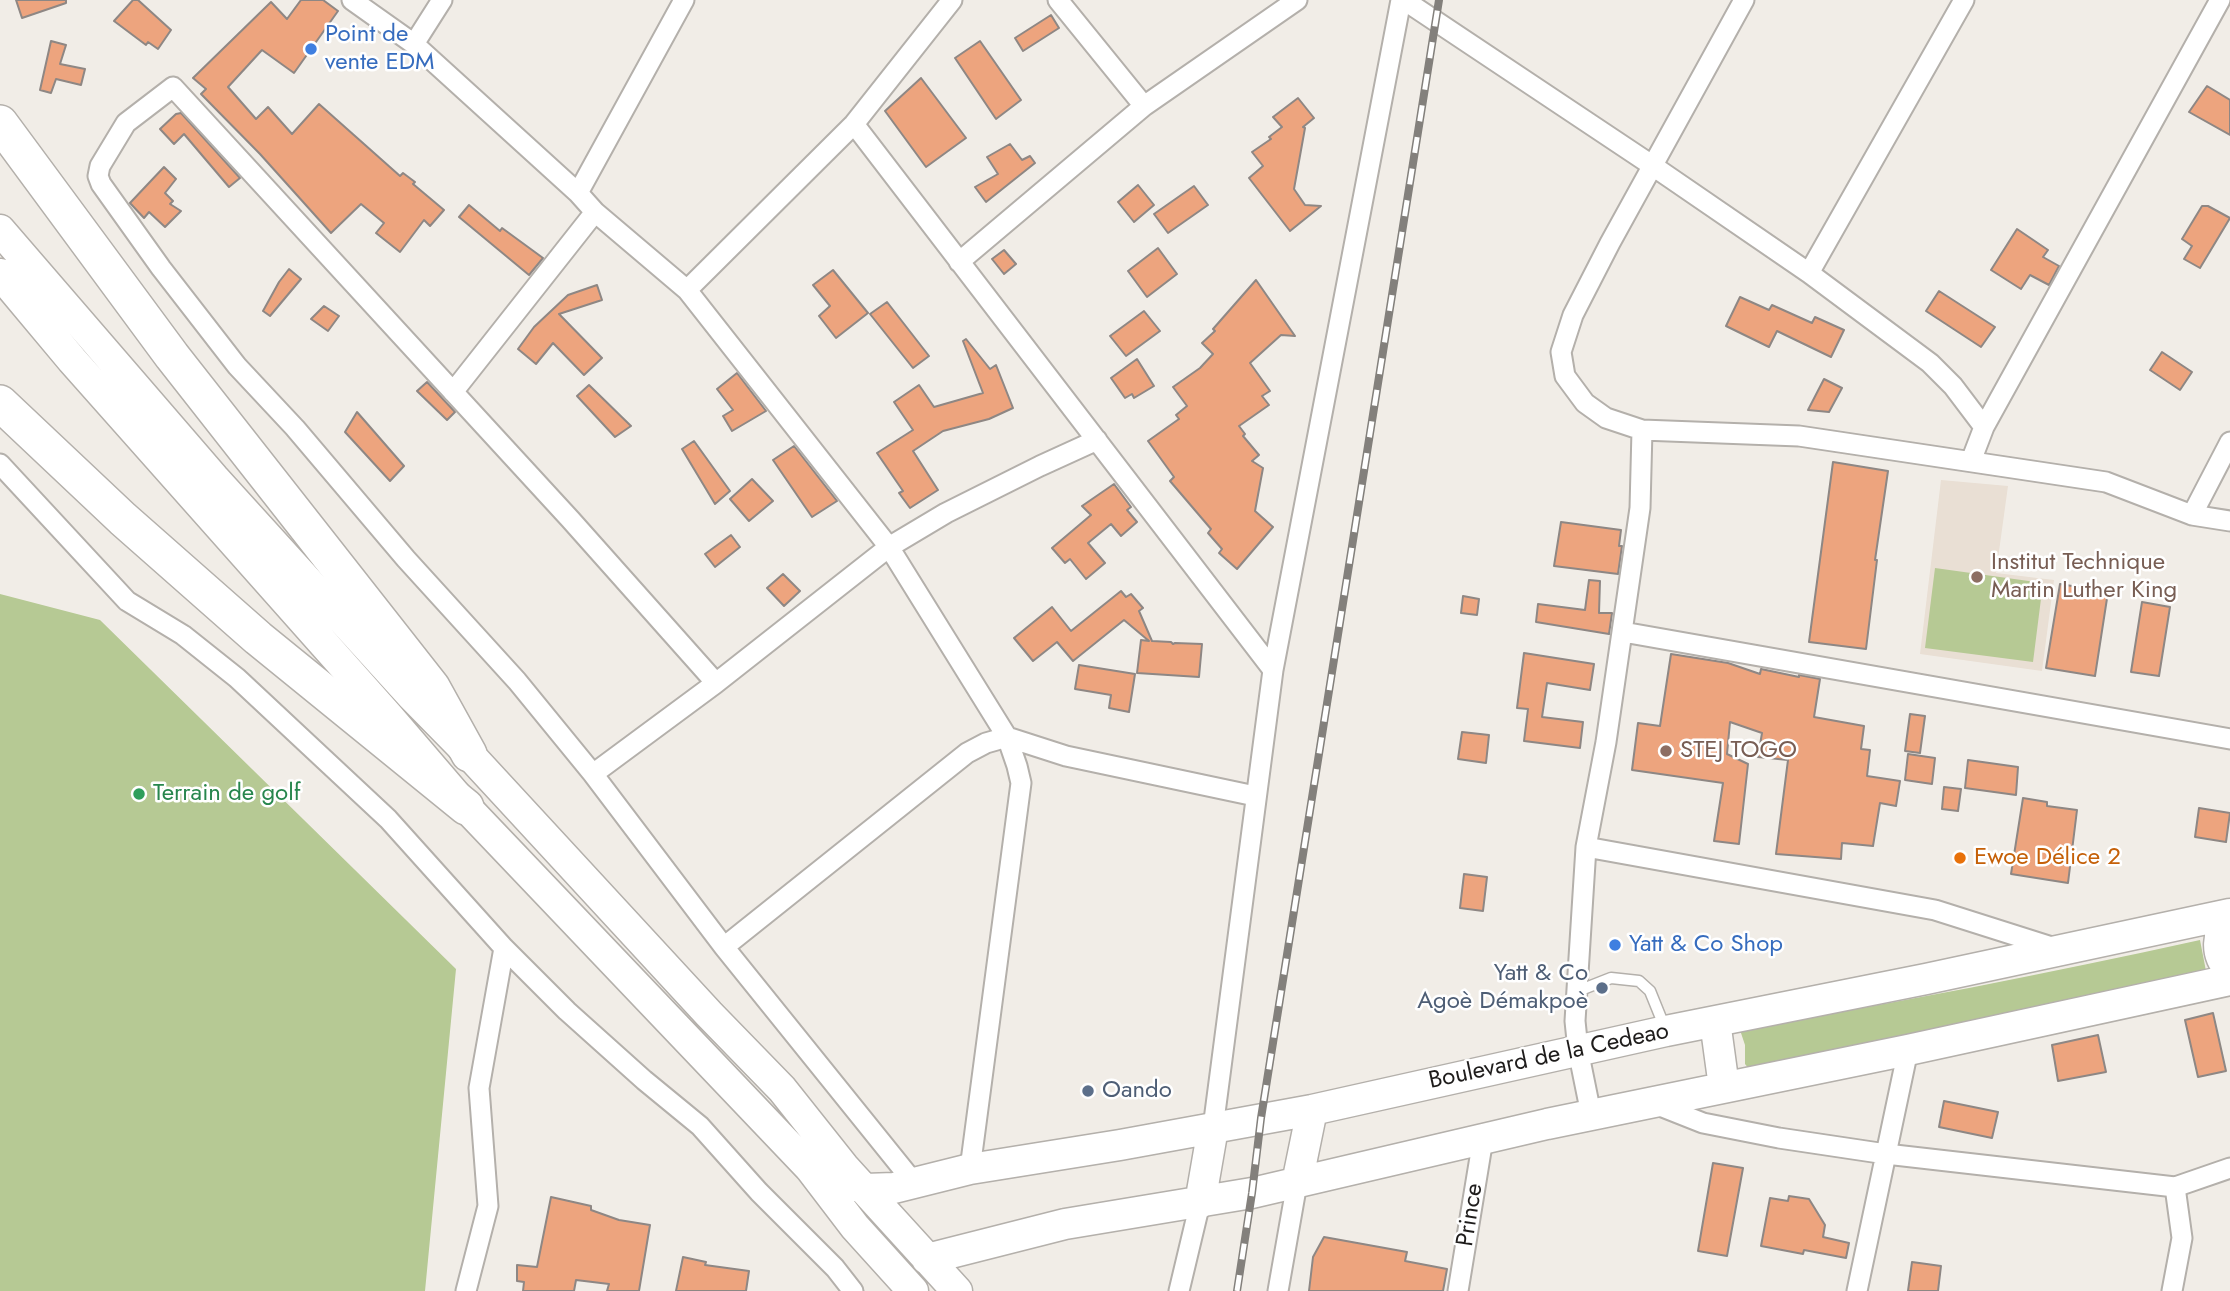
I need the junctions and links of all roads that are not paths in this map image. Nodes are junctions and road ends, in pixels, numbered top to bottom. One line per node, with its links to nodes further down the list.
1 (352, 0): 11 (street)
2 (442, 0): 11 (street)
3 (684, 0): 16 (street)
4 (952, 0): 14 (street)
5 (1058, 0): 12 (street)
6 (1297, 0): 12 (street)
7 (1402, 0): 15 (street); 35 (street)
8 (1744, 0): 15 (street)
9 (1965, 0): 20 (street)
10 (2220, 0): 25 (street)
11 (414, 44): 16 (street)
12 (1144, 106): 19 (street)
13 (0, 123): 39 (highway)
14 (854, 124): 19 (street); 22 (street)
15 (1653, 166): 20 (street); 26 (street)
16 (578, 193): 17 (street)
17 (595, 212): 22 (street); 23 (street)
18 (0, 230): 39 (main road)
19 (959, 262): 27 (street)
20 (1809, 273): 25 (street)
21 (0, 274): 42 (main road)
22 (687, 290): 33 (street)
23 (453, 392): 36 (street); 40 (street)
24 (0, 403): 42 (highway)
25 (1984, 427): 29 (street)
26 (1642, 430): 29 (street); 34 (street)
27 (1097, 440): 33 (street); 35 (street)
28 (2230, 442): 31 (street)
29 (1971, 461): 31 (street)
30 (0, 464): 46 (street)
31 (2192, 515): 32 (street)
32 (2230, 521)
33 (889, 547): 36 (street); 37 (street)
34 (1623, 632): 38 (street); 43 (street)
35 (1273, 670): 41 (street)
36 (716, 683): 40 (street)
37 (1007, 737): 41 (street); 45 (street); 64 (street)
38 (2230, 739)
39 (469, 754): 68 (main road)
40 (593, 774): 45 (street)
41 (1255, 796): 59 (street)
42 (466, 807): 62 (main road)
43 (1586, 847): 47 (street); 50 (street)
44 (2230, 916): 47 (main road, Boulevard de la Cedeao); 48 (main road, Boulevard de la Cedeao)
45 (724, 947): 66 (street)
46 (504, 948): 72 (street); 73 (street)
47 (2059, 950): 51 (main road, Boulevard de la Cedeao)
48 (2230, 970)
49 (2230, 981): 54 (main road)
50 (1578, 992): 52 (lane); 53 (street)
51 (1715, 1021): 52 (main road, Boulevard de la Cedeao); 55 (main road)
52 (1666, 1031): 53 (main road, Boulevard de la Cedeao)
53 (1578, 1050): 57 (main road, Boulevard de la Cedeao); 58 (street)
54 (1908, 1050): 55 (main road); 61 (street)
55 (1724, 1087): 56 (main road)
56 (1651, 1102): 58 (main road); 61 (street)
57 (1311, 1110): 59 (main road, Boulevard de la Cedeao); 65 (main road)
58 (1591, 1114): 60 (main road)
59 (1213, 1128): 64 (main road, Boulevard de la Cedeao); 69 (main road)
60 (1483, 1139): 65 (main road); 78 (street, Prince)
61 (1886, 1154): 67 (street); 79 (street)
62 (810, 1168): 68 (main road); 70 (main road)
63 (2230, 1168): 67 (street)
64 (970, 1169): 66 (main road, Boulevard de la Cedeao)
65 (1297, 1183): 69 (main road); 77 (street)
66 (915, 1184): 68 (main road, Boulevard de la Cedeao)
67 (2175, 1188): 80 (street)
68 (865, 1189): 71 (main road)
69 (1200, 1203): 71 (main road); 76 (street)
70 (855, 1227): 71 (main road); 74 (main road)
71 (927, 1259): 75 (main road)
72 (466, 1291)
73 (853, 1291)
74 (913, 1291)
75 (957, 1291)
76 (1178, 1291)
77 (1278, 1291)
78 (1458, 1291)
79 (1857, 1291)
80 (2172, 1291)

